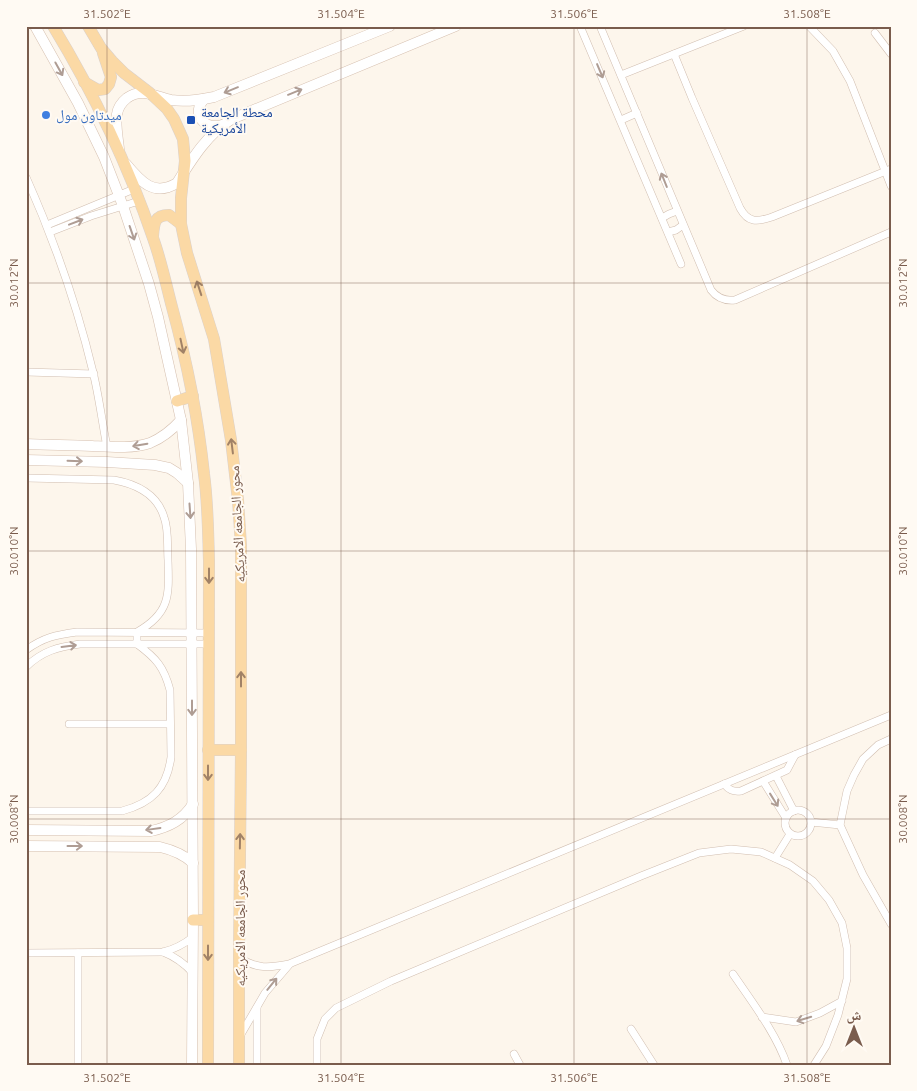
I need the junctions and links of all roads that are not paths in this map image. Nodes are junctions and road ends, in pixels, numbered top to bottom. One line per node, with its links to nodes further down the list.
1 (35, 26): 27 (street, one-way to 27)
2 (52, 26): 15 (main road, محور الجامعه الامريكيه)
3 (88, 26): 11 (main road, محور الجامعه الامريكيه)
4 (390, 26): 17 (street, one-way to 17)
5 (456, 26): 20 (street, one-way to 5)
6 (580, 26): 19 (street, one-way to 19)
7 (600, 26): 14 (street)
8 (744, 26): 12 (street)
9 (810, 26): 22 (street)
10 (874, 33): 13 (street)
11 (101, 48): 15 (main road); 16 (main road, محور الجامعه الامريكيه)
12 (674, 54): 14 (street); 22 (street)
13 (891, 54)
14 (621, 75): 18 (street)
15 (83, 81): 21 (main road, محور الجامعه الامريكيه)
16 (150, 94): 17 (street); 21 (street); 23 (main road, محور الجامعه الامريكيه)
17 (204, 99): 20 (street)
18 (637, 113): 19 (street); 31 (street, one-way to 18)
19 (621, 120): 33 (street)
20 (222, 125): 23 (street)
21 (120, 154): 23 (street); 26 (main road, محور الجامعه الامريكيه)
22 (888, 170): 25 (street)
23 (184, 173): 34 (main road, محور الجامعه الامريكيه)
24 (26, 178): 36 (street)
25 (891, 186)
26 (134, 189): 27 (street); 28 (main road, محور الجامعه الامريكيه)
27 (118, 195): 29 (street); 30 (street)
28 (139, 201): 30 (street); 39 (main road, محور الجامعه الامريكيه)
29 (100, 203): 32 (street); 36 (street)
30 (123, 206): 32 (street); 44 (street, one-way to 44)
31 (677, 211): 33 (street); 35 (street)
32 (104, 212): 36 (street, one-way to 32)
33 (662, 218): 37 (street)
34 (181, 224): 39 (main road); 63 (main road, محور الجامعه الامريكيه, one-way to 34)
35 (683, 225): 37 (street); 38 (street)
36 (48, 229): 42 (street)
37 (668, 232): 40 (street)
38 (891, 232)
39 (153, 238): 43 (main road, محور الجامعه الامريكيه, one-way to 43)
40 (681, 264)
41 (26, 372): 42 (street)
42 (94, 374): 47 (street)
43 (193, 396): 44 (main road); 53 (main road, محور الجامعه الامريكيه, one-way to 53)
44 (177, 401): 45 (street)
45 (181, 420): 47 (street, one-way to 47); 50 (street)
46 (26, 444): 47 (street)
47 (107, 447)
48 (26, 460): 50 (street, one-way to 50)
49 (26, 478): 51 (street)
50 (188, 483): 52 (street, one-way to 52)
51 (137, 632): 52 (street); 54 (street); 56 (street)
52 (192, 633): 53 (street); 55 (street)
53 (209, 639): 55 (street); 62 (main road, محور الجامعه الامريكيه)
54 (137, 644): 55 (street); 57 (street, one-way to 54); 60 (street)
55 (192, 644): 68 (street, one-way to 68)
56 (26, 650)
57 (26, 667)
58 (891, 714): 64 (street)
59 (69, 724): 60 (street)
60 (170, 724): 70 (street)
61 (891, 739): 73 (street)
62 (208, 750): 63 (main road); 80 (main road, محور الجامعه الامريكيه, one-way to 80)
63 (241, 750): 86 (main road, محور الجامعه الامريكيه, one-way to 63)
64 (794, 755): 65 (street); 67 (street)
65 (776, 776): 66 (street); 69 (street)
66 (763, 782): 67 (street); 71 (street, one-way to 71)
67 (724, 784): 87 (street)
68 (193, 804): 74 (street, one-way to 74); 78 (street)
69 (794, 810): 71 (street); 72 (street)
70 (26, 811)
71 (786, 818): 75 (street)
72 (811, 822): 73 (street); 75 (street)
73 (840, 825): 81 (street)
74 (26, 830)
75 (790, 834): 77 (street)
76 (26, 846): 78 (street, one-way to 78)
77 (775, 858): 90 (street); 101 (street)
78 (193, 863): 79 (street)
79 (193, 920): 80 (main road); 82 (street)
80 (208, 920): 98 (main road, محور الجامعه الامريكيه, one-way to 98)
81 (891, 924)
82 (193, 937): 83 (street); 88 (street)
83 (163, 952): 85 (street); 88 (street)
84 (26, 953): 85 (street)
85 (78, 953): 96 (street)
86 (239, 958): 87 (street); 94 (main road, محور الجامعه الامريكيه)
87 (289, 964): 91 (street, one-way to 87)
88 (193, 973): 97 (street)
89 (733, 974): 92 (street)
90 (842, 1001): 92 (street, one-way to 92); 105 (street)
91 (257, 1006): 94 (street); 100 (street)
92 (762, 1017): 104 (street)
93 (631, 1029): 103 (street)
94 (240, 1036): 99 (main road, محور الجامعه الامريكيه)
95 (514, 1054): 102 (street)
96 (78, 1065)
97 (192, 1065)
98 (208, 1065)
99 (239, 1065)
100 (257, 1065)
101 (317, 1065)
102 (520, 1065)
103 (654, 1065)
104 (787, 1065)
105 (814, 1065)

